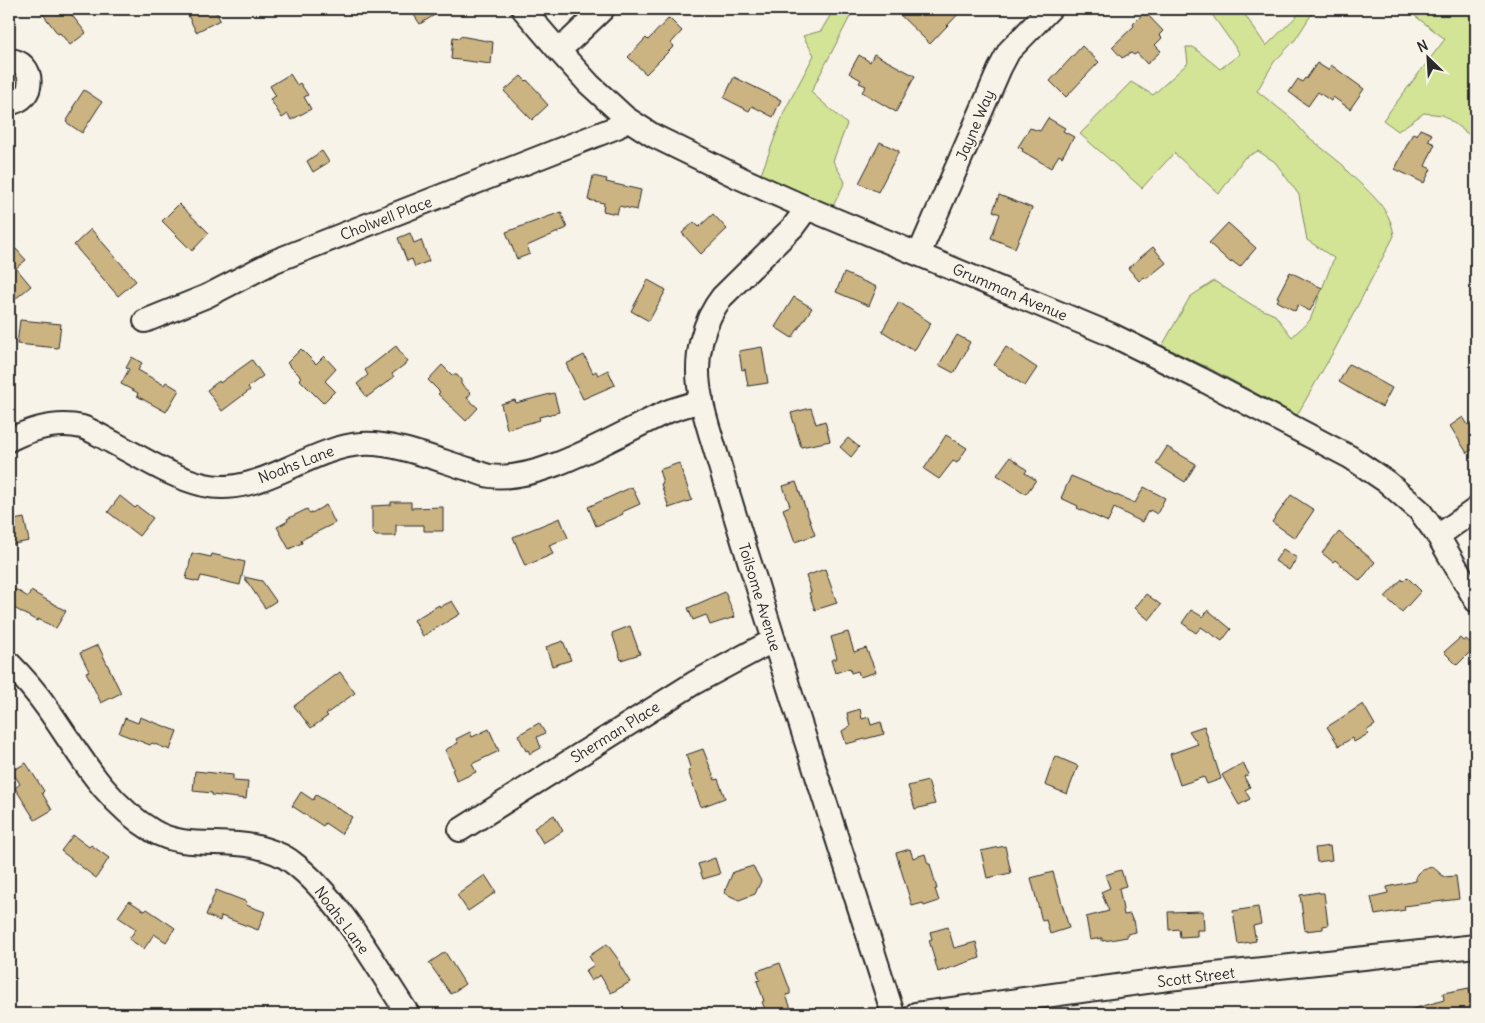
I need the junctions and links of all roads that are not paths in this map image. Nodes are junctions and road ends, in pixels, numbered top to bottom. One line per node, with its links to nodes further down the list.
1 (523, 9): 4 (street, Grumman Avenue)
2 (604, 9): 4 (street)
3 (1050, 9): 9 (street, Jayne Way)
4 (559, 52): 7 (street, Grumman Avenue)
5 (9, 60): 6 (street)
6 (9, 103)
7 (626, 118): 8 (street, Grumman Avenue); 10 (street, Cholwell Place)
8 (807, 208): 9 (street, Grumman Avenue); 11 (street, Toilsome Avenue)
9 (919, 254): 14 (street, Grumman Avenue)
10 (145, 321)
11 (702, 401): 12 (street, Noahs Lane); 16 (street, Toilsome Avenue)
12 (9, 440)
13 (1476, 509): 14 (street)
14 (1438, 536): 15 (street, Grumman Avenue)
15 (1476, 601)
16 (774, 640): 18 (street, Sherman Place); 21 (street, Toilsome Avenue)
17 (9, 663): 20 (street, Noahs Lane)
18 (460, 830)
19 (1476, 946): 22 (street, Scott Street)
20 (408, 1014)
21 (894, 1014)
22 (916, 1014)

